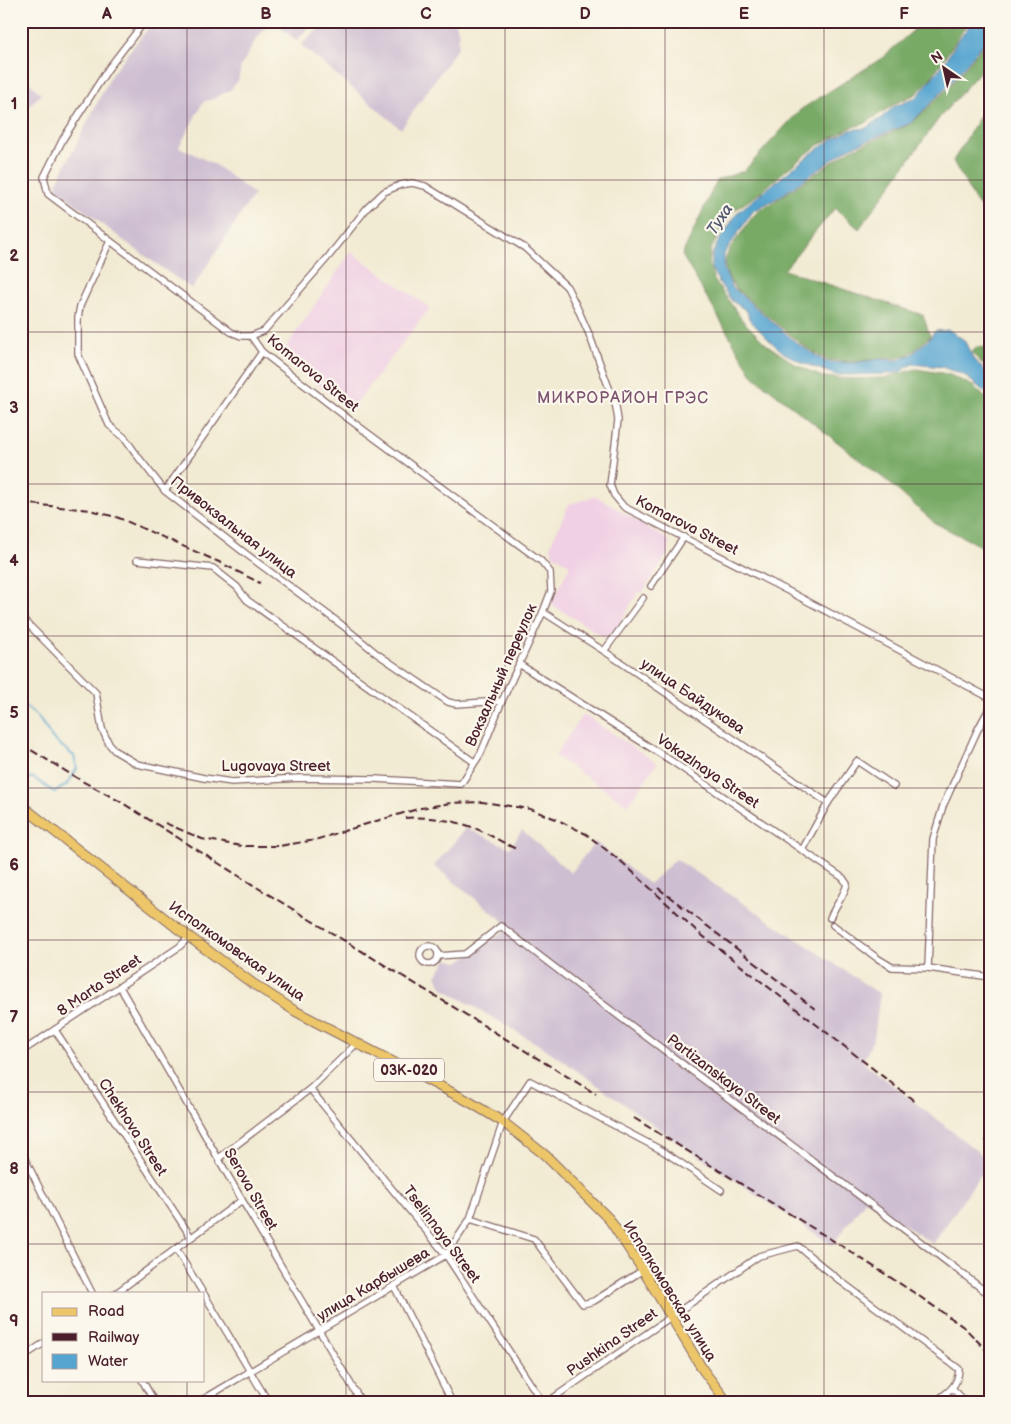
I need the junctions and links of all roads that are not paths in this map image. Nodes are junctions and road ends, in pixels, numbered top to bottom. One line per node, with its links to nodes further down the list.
1 (145, 21): 2 (street, Komarova Street)
2 (110, 241): 3 (street, Komarova Street); 5 (street, Привокзальная улица)
3 (251, 336): 4 (street, Komarova Street); 6 (street, Komarova Street)
4 (262, 352): 5 (street); 8 (street, Komarova Street)
5 (165, 491): 16 (street, Привокзальная улица)
6 (684, 537): 9 (street); 15 (street, Komarova Street)
7 (137, 560): 18 (street)
8 (550, 572): 11 (street, Вокзальный переулок)
9 (651, 586)
10 (643, 598): 13 (street)
11 (543, 612): 13 (street, улица Байдукова); 14 (street, Вокзальный переулок)
12 (21, 617): 19 (street, Lugovaya Street)
13 (604, 651): 21 (street, улица Байдукова)
14 (519, 664): 16 (street, Вокзальный переулок); 23 (street, Vokazlnaya Street)
15 (990, 698)
16 (502, 700): 18 (street, Вокзальный переулок)
17 (990, 707): 28 (street)
18 (474, 762): 19 (street, Вокзальный переулок)
19 (461, 784)
20 (894, 786): 21 (street)
21 (828, 803): 23 (street)
22 (21, 804): 26 (main road, Исполкомовская улица / 03К-020)
23 (802, 850): 24 (street, Vokazlnaya Street)
24 (830, 918)
25 (833, 925): 28 (street)
26 (189, 937): 30 (street, 8 Marta Street); 32 (main road, Исполкомовская улица / 03К-020)
27 (438, 956): 49 (street, Partizanskaya Street)
28 (928, 968): 29 (street)
29 (990, 977)
30 (120, 987): 31 (street, 8 Marta Street); 37 (street, Serova Street)
31 (55, 1030): 33 (street, 8 Marta Street); 41 (street, Chekhova Street)
32 (357, 1043): 34 (street); 35 (main road, Исполкомовская улица / 03К-020)
33 (21, 1052)
34 (310, 1089): 37 (street); 43 (street, Tselinnaya Street)
35 (503, 1122): 38 (street, улица Карбышева); 40 (street, улица Карбышева); 44 (main road, Исполкомовская улица / 03К-020)
36 (21, 1151): 46 (street)
37 (219, 1158): 39 (street, Serova Street)
38 (721, 1190)
39 (242, 1200): 41 (street); 52 (street, Serova Street)
40 (470, 1219): 43 (street, улица Карбышева); 44 (street)
41 (190, 1237): 42 (street)
42 (176, 1249): 47 (street); 48 (street)
43 (446, 1255): 45 (street, улица Карбышева); 63 (street, Tselinnaya Street)
44 (643, 1270): 51 (main road, Исполкомовская улица / 03К-020)
45 (394, 1286): 52 (street, улица Карбышева); 58 (street)
46 (92, 1292)
47 (117, 1292)
48 (202, 1292)
49 (990, 1295)
50 (205, 1297): 55 (street)
51 (671, 1316): 57 (street, Pushkina Street); 63 (street, Pushkina Street); 64 (main road, Исполкомовская улица / 03К-020)
52 (320, 1331): 55 (street, улица Карбышева); 62 (street, Serova Street)
53 (42, 1344): 54 (street)
54 (21, 1358)
55 (251, 1371): 60 (street, улица Карбышева); 61 (street)
56 (143, 1382): 59 (street)
57 (952, 1388): 65 (street); 66 (street)
58 (450, 1398)
59 (155, 1403)
60 (197, 1403)
61 (269, 1403)
62 (362, 1403)
63 (544, 1403)
64 (728, 1403)
65 (933, 1403)
66 (967, 1403)

